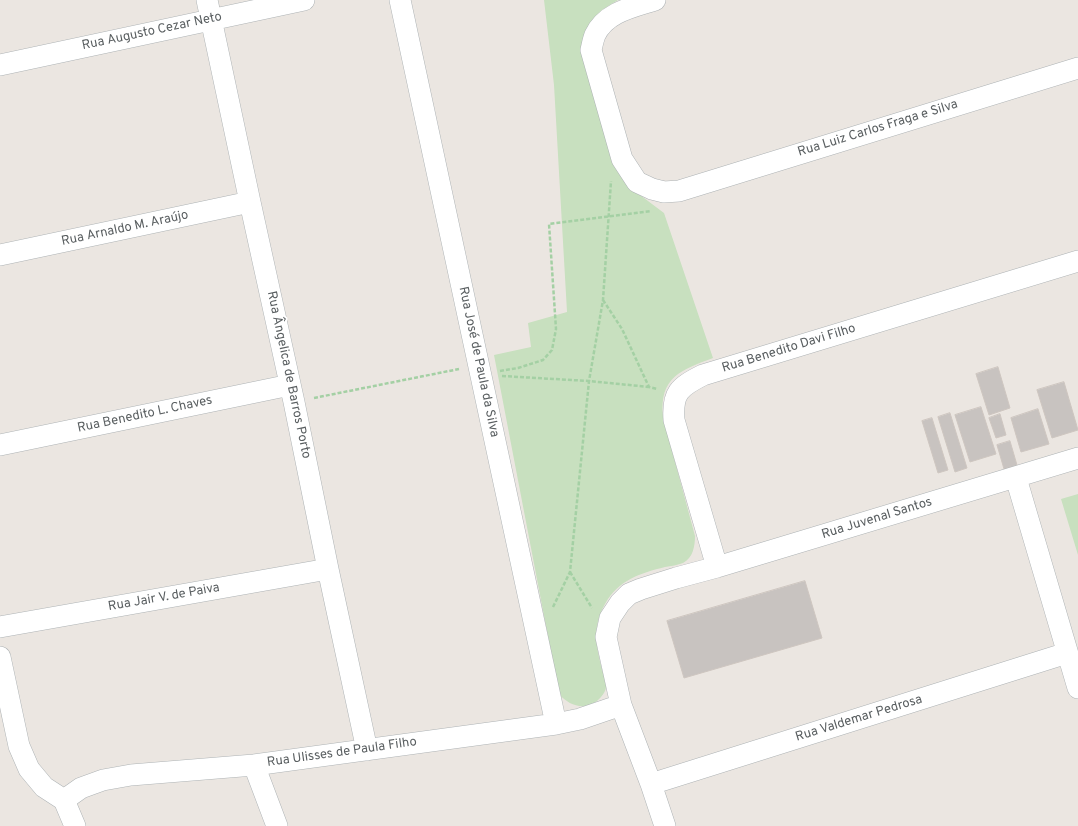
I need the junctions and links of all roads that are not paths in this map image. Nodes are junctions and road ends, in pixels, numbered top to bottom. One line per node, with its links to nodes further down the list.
1 (304, 0): 4 (street, Rua Augusto Cezar Neto)
2 (400, 0): 21 (street, Rua José de Paula da Silva)
3 (655, 0): 6 (street, Rua Luiz Carlos Fraga e Silva)
4 (209, 9): 5 (street, Rua Augusto Cezar Neto); 7 (street, Rua Ângelica de Barros Porto)
5 (0, 65)
6 (1078, 68)
7 (250, 202): 8 (street, Rua Arnaldo M. Araújo); 10 (street, Rua Ângelica de Barros Porto)
8 (0, 255)
9 (1078, 261): 14 (street, Rua Benedito Davi Filho)
10 (292, 393): 11 (street, Rua Benedito L. Chaves); 15 (street, Rua Ângelica de Barros Porto)
11 (0, 445)
12 (1078, 458): 13 (street, Rua Juvenal Santos)
13 (1016, 478): 14 (street, Rua Juvenal Santos); 17 (street)
14 (717, 567): 20 (street, Rua Juvenal Santos)
15 (328, 569): 16 (street, Rua Jair V. de Paiva); 22 (street, Rua Ângelica de Barros Porto)
16 (0, 627)
17 (1067, 653): 19 (street); 24 (street, Rua Valdemar Pedrosa)
18 (0, 657): 25 (street)
19 (1078, 688)
20 (621, 705): 21 (street, Rua Ulisses de Paula Filho); 24 (street)
21 (556, 724): 22 (street, Rua Ulisses de Paula Filho)
22 (367, 750): 23 (street, Rua Ulisses de Paula Filho)
23 (254, 765): 25 (street, Rua Ulisses de Paula Filho); 27 (street)
24 (651, 784): 28 (street)
25 (64, 800): 26 (street)
26 (75, 826)
27 (277, 826)
28 (665, 826)

